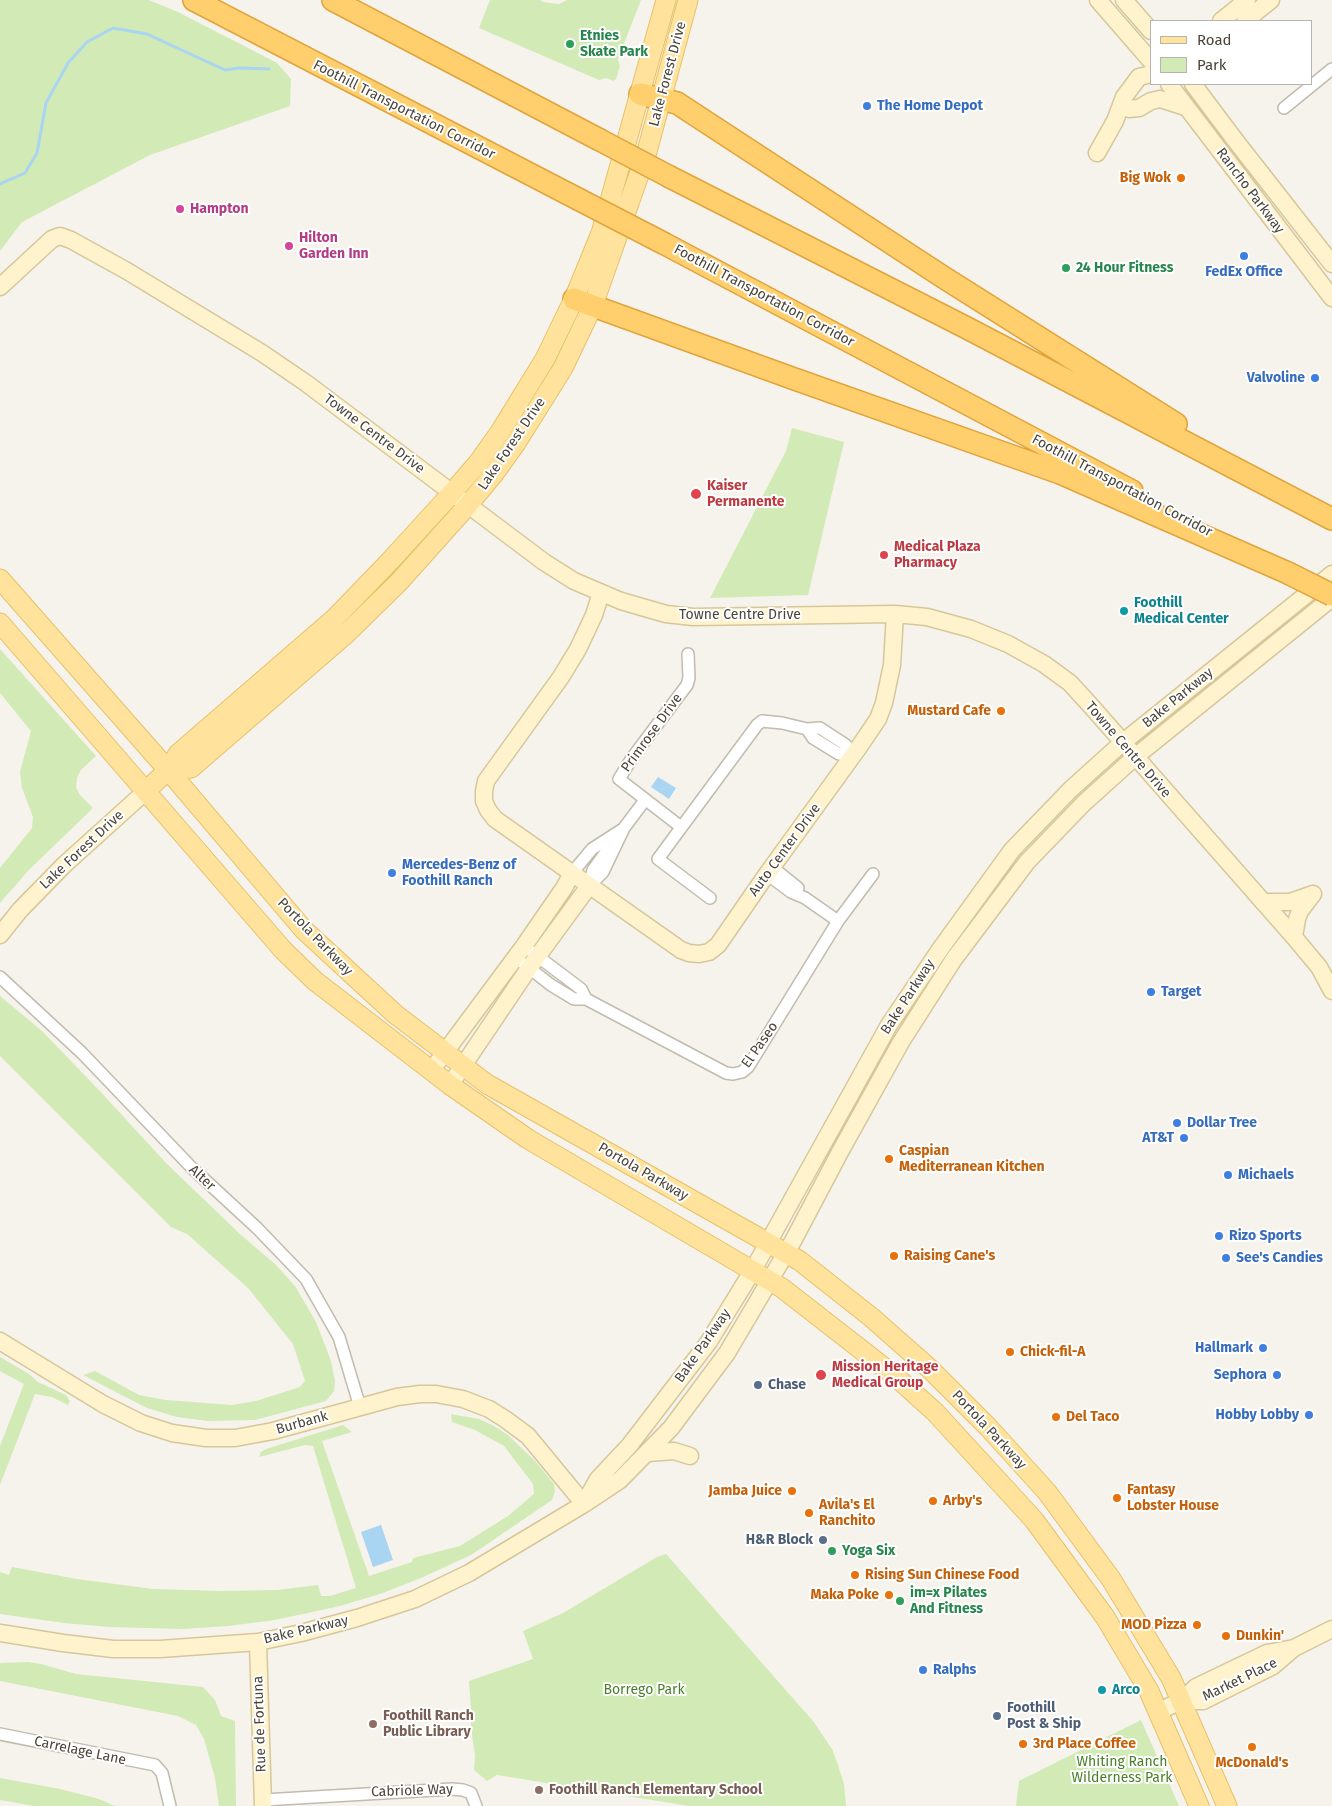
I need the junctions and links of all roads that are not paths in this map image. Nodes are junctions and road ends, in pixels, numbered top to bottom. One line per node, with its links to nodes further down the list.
1 (194, 0): 36 (highway, Foothill Transportation Corridor, bridge)
2 (334, 0): 32 (highway, bridge)
3 (666, 0): 20 (main road, Lake Forest Drive)
4 (688, 0): 21 (main road, Lake Forest Drive)
5 (1098, 0): 12 (main road)
6 (1124, 0): 11 (main road)
7 (1247, 0): 9 (main road)
8 (1271, 0): 10 (main road)
9 (1222, 20)
10 (1246, 20)
11 (1150, 30)
12 (1150, 60)
13 (1332, 68): 19 (street)
14 (1150, 74): 25 (main road)
15 (1153, 85): 24 (main road)
16 (1170, 85): 22 (main road, Rancho Parkway)
17 (1194, 85): 27 (main road, Rancho Parkway)
18 (1312, 85): 23 (street)
19 (1312, 85)
20 (640, 94): 21 (highway); 31 (main road, Lake Forest Drive)
21 (662, 100): 31 (main road, Lake Forest Drive); 32 (highway)
22 (1186, 107): 24 (main road); 28 (main road, Rancho Parkway)
23 (1284, 108)
24 (1129, 109): 25 (main road)
25 (1115, 120): 26 (main road)
26 (1097, 153)
27 (1332, 264)
28 (1326, 284): 30 (main road, Rancho Parkway)
29 (0, 287): 33 (main road, Towne Centre Drive)
30 (1332, 298)
31 (584, 302): 33 (main road, Lake Forest Drive); 34 (main road, Lake Forest Drive); 36 (highway)
32 (1221, 461): 35 (highway)
33 (452, 493): 34 (main road, Towne Centre Drive); 47 (main road, Lake Forest Drive)
34 (468, 505): 39 (main road, Towne Centre Drive); 47 (main road, Lake Forest Drive)
35 (1332, 519)
36 (1288, 573): 40 (highway, Foothill Transportation Corridor, bridge)
37 (1332, 574): 44 (main road, Bake Parkway)
38 (0, 579): 47 (main road, Portola Parkway)
39 (601, 592): 41 (main road, Towne Centre Drive); 53 (main road, Auto Center Drive)
40 (1332, 597): 46 (main road, Bake Parkway)
41 (895, 614): 44 (main road, Towne Centre Drive); 45 (main road, Auto Center Drive)
42 (0, 623): 48 (main road, Portola Parkway)
43 (688, 654): 49 (street, Primrose Drive)
44 (1122, 743): 46 (main road, Towne Centre Drive); 61 (main road, Bake Parkway)
45 (850, 755): 50 (street); 52 (main road, Auto Center Drive)
46 (1134, 757): 57 (main road, Towne Centre Drive); 66 (main road, Bake Parkway)
47 (168, 770): 48 (main road, Lake Forest Drive); 67 (main road, Portola Parkway)
48 (146, 791): 59 (main road, Lake Forest Drive); 69 (main road, Portola Parkway)
49 (645, 800): 50 (street, Primrose Drive); 51 (street)
50 (681, 827): 56 (street)
51 (624, 828): 53 (street); 55 (street)
52 (769, 871): 55 (main road, Auto Center Drive); 58 (street)
53 (572, 874): 55 (main road, Auto Center Drive); 62 (main road)
54 (873, 874): 58 (street, El Paseo)
55 (589, 886): 63 (main road)
56 (710, 898)
57 (1263, 902): 60 (main road, Towne Centre Drive); 60 (main road)
58 (838, 921): 63 (street, El Paseo)
59 (0, 934)
60 (1294, 937): 65 (main road, Towne Centre Drive)
61 (941, 948): 66 (main road); 71 (main road, Bake Parkway)
62 (519, 952): 63 (street, El Paseo); 67 (main road)
63 (533, 962): 68 (main road)
64 (0, 977): 76 (street, Alter)
65 (1332, 991)
66 (902, 1042): 72 (main road, Bake Parkway)
67 (445, 1052): 68 (main road, Portola Parkway); 69 (main road)
68 (463, 1066): 70 (main road); 71 (main road, Portola Parkway)
69 (431, 1071): 70 (main road, Portola Parkway)
70 (450, 1085): 73 (main road, Portola Parkway)
71 (767, 1243): 72 (main road, Portola Parkway); 73 (main road, Bake Parkway)
72 (785, 1254): 74 (main road, Bake Parkway); 85 (main road, Portola Parkway)
73 (753, 1270): 74 (main road, Portola Parkway); 80 (main road, Bake Parkway)
74 (770, 1281): 77 (main road, Bake Parkway); 86 (main road, Portola Parkway)
75 (0, 1341): 76 (main road, Burbank)
76 (360, 1407): 81 (main road, Burbank)
77 (671, 1428): 78 (main road, Bake Parkway); 80 (main road)
78 (648, 1453): 79 (main road); 81 (main road, Bake Parkway)
79 (690, 1456)
80 (598, 1479): 81 (main road, Bake Parkway)
81 (584, 1504): 84 (main road, Bake Parkway)
82 (1332, 1629): 85 (main road, Market Place)
83 (0, 1634): 84 (main road, Bake Parkway)
84 (258, 1642): 88 (main road, Rue de Fortuna)
85 (1181, 1701): 86 (main road, Market Place); 92 (main road, Portola Parkway)
86 (1159, 1712): 91 (main road, Portola Parkway)
87 (0, 1734): 89 (street, Carrelage Lane)
88 (263, 1803): 90 (street, Cabriole Way)
89 (170, 1806)
90 (476, 1806)
91 (1199, 1806)
92 (1227, 1806)

